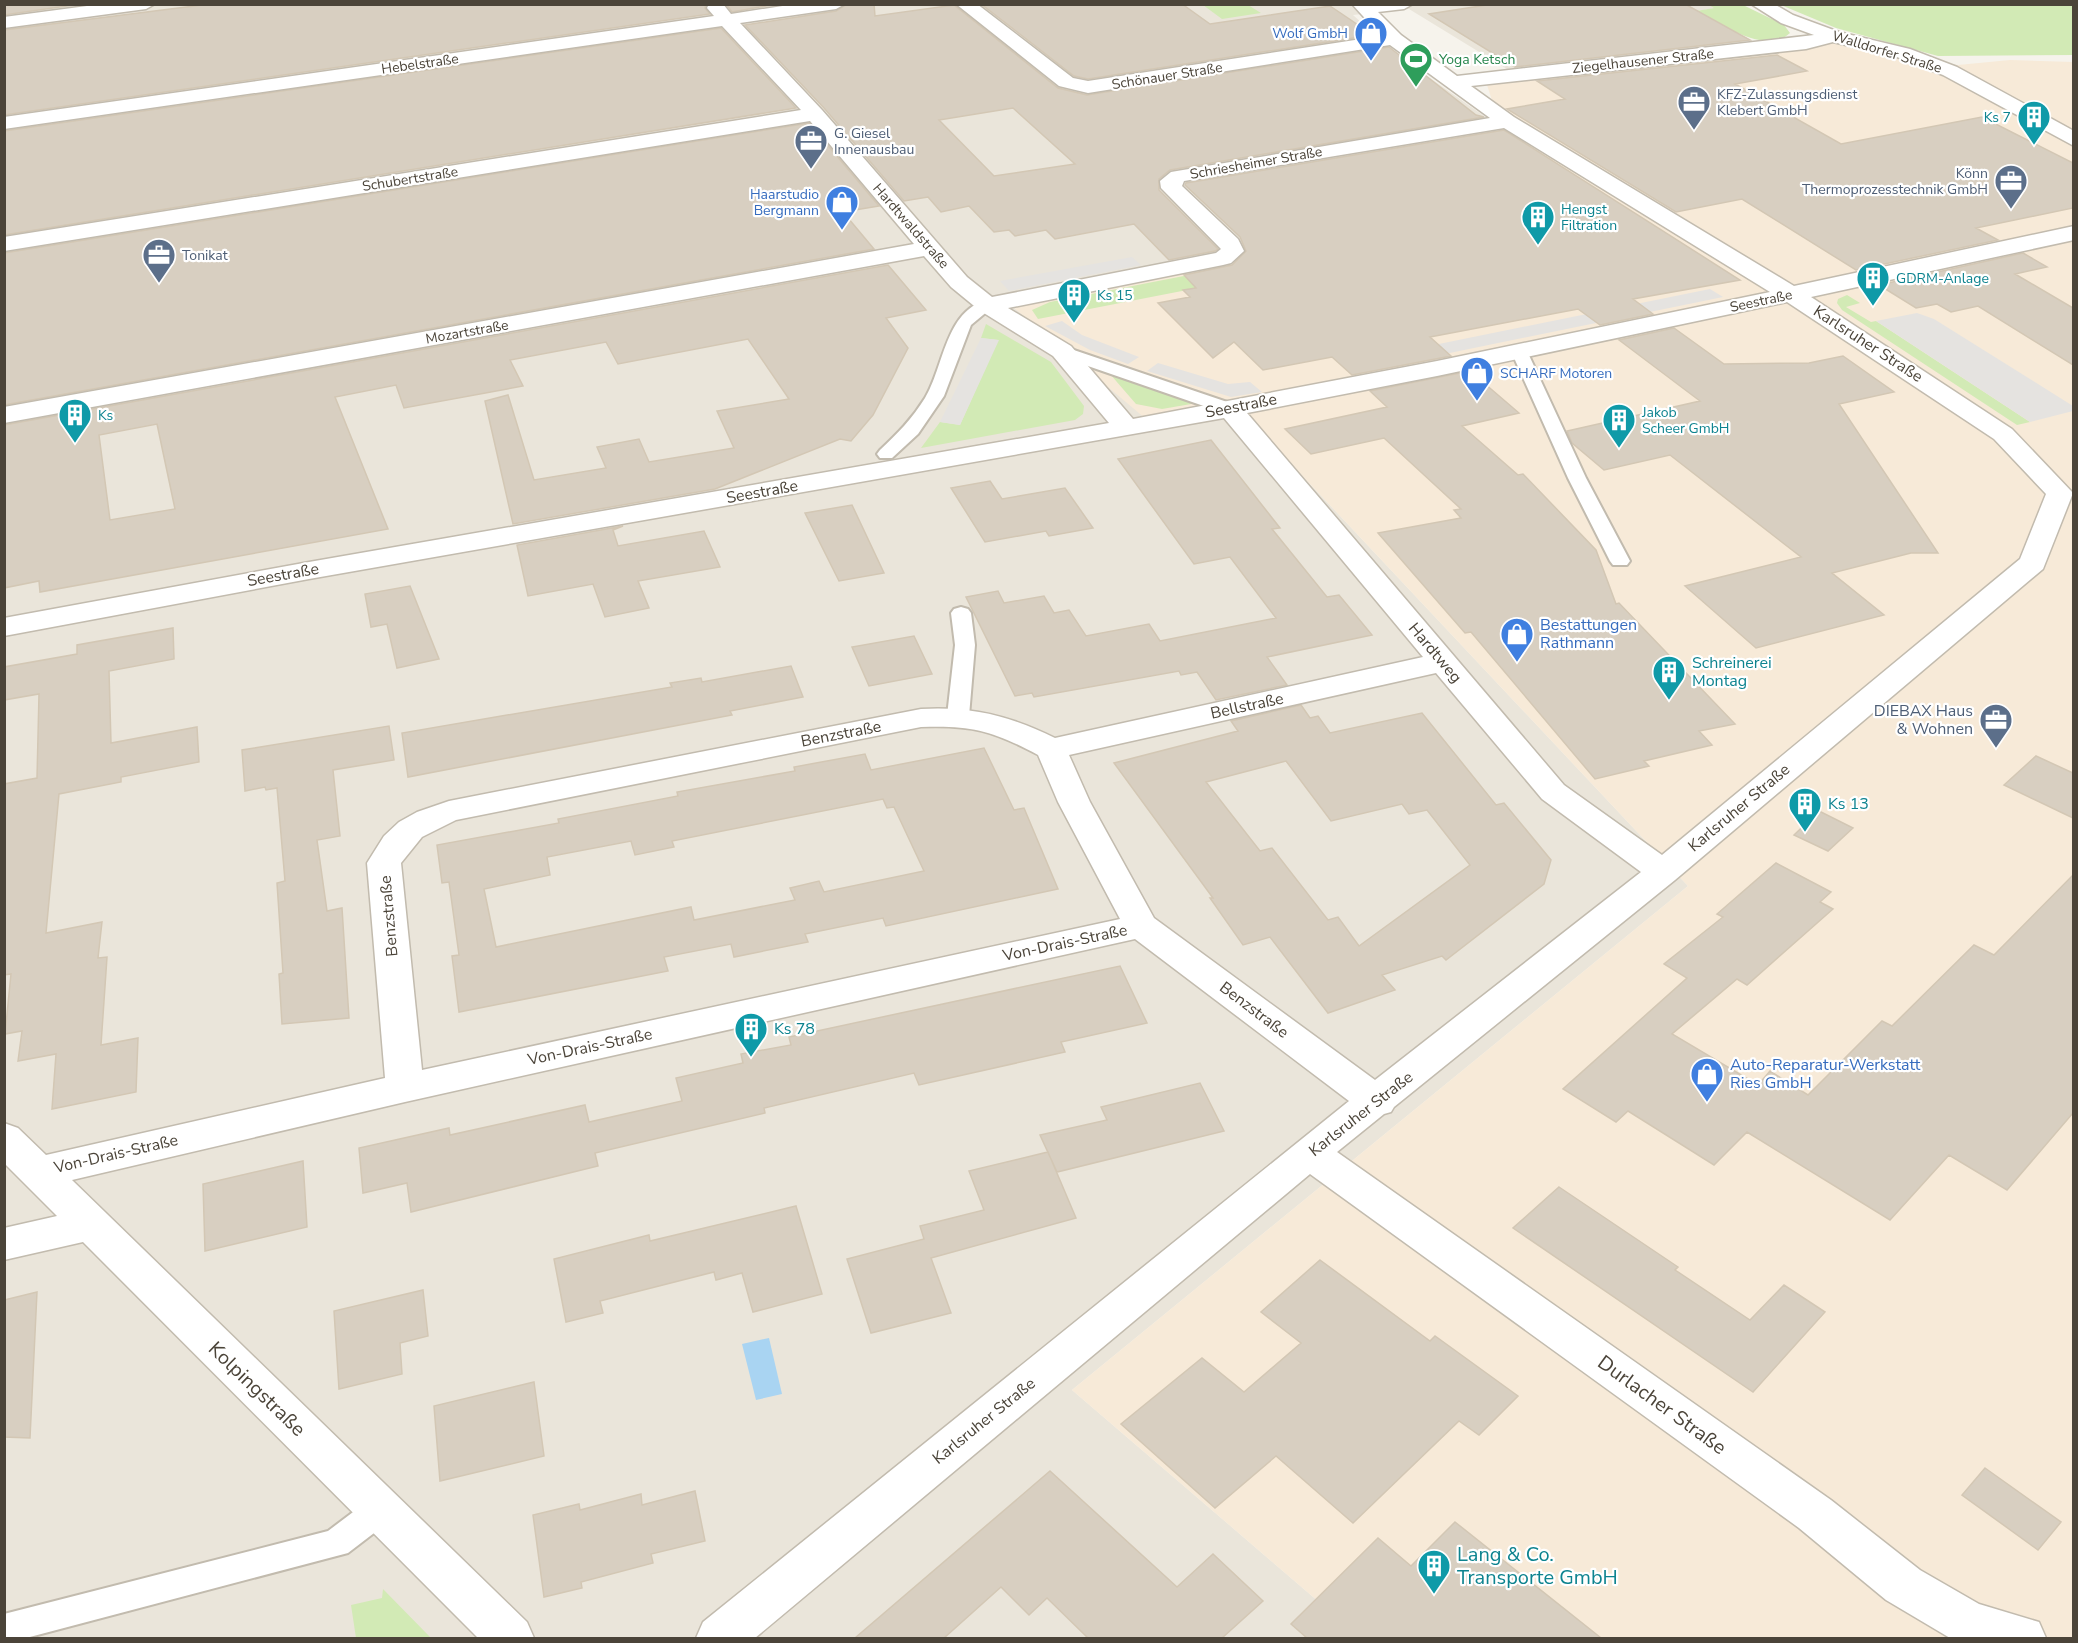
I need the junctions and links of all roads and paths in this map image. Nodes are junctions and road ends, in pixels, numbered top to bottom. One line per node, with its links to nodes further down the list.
1 (146, 4): 8 (street)
2 (836, 4): 7 (street, Hebelstraße)
3 (965, 4): 10 (street, Schönauer Straße)
4 (1404, 4): 6 (street)
5 (1760, 4): 9 (street, Walldorfer Straße)
6 (1362, 6): 10 (street, Karlsruher Straße)
7 (720, 12): 12 (street, Hardtwaldstraße); 14 (street, Hebelstraße)
8 (4, 23)
9 (1833, 36): 11 (street, Ziegelhausener Straße); 15 (street, Walldorfer Straße)
10 (1394, 39): 11 (street, Karlsruher Straße)
11 (1453, 82): 13 (street, Karlsruher Straße)
12 (815, 114): 17 (street, Schubertstraße); 18 (street, Hardtwaldstraße)
13 (1507, 121): 19 (street, Karlsruher Straße); 20 (street, Schriesheimer Straße)
14 (4, 123)
15 (2073, 140)
16 (2073, 233): 19 (street, Seestraße)
17 (4, 244)
18 (929, 248): 20 (street, Hardtwaldstraße); 24 (street, Mozartstraße)
19 (1792, 295): 22 (street, Seestraße); 27 (street, Karlsruher Straße)
20 (987, 305): 21 (street, Hardtwaldstraße); 26 (lane)
21 (1062, 351): 23 (lane); 25 (street, Hardtwaldstraße)
22 (1519, 351): 23 (street, Seestraße); 28 (lane)
23 (1230, 409): 25 (street, Seestraße); 31 (street, Hardtweg)
24 (4, 415)
25 (1126, 427): 30 (street, Seestraße)
26 (886, 454)
27 (2067, 495): 34 (street, Karlsruher Straße)
28 (1620, 561)
29 (961, 614): 32 (lane)
30 (4, 627)
31 (1443, 662): 33 (street, Bellstraße); 34 (street, Hardtweg)
32 (958, 716): 33 (street, Benzstraße); 36 (street, Benzstraße)
33 (1051, 749): 35 (street, Benzstraße)
34 (1663, 872): 37 (street, Karlsruher Straße)
35 (1141, 926): 36 (street, Von-Drais-Straße); 37 (street, Benzstraße)
36 (405, 1088): 40 (street, Von-Drais-Straße)
37 (1377, 1102): 39 (street, Karlsruher Straße)
38 (4, 1138): 40 (street, Kolpingstraße)
39 (1309, 1153): 46 (street, Karlsruher Straße); 47 (street, Durlacher Straße)
40 (40, 1172): 41 (street, Kolpingstraße)
41 (90, 1224): 42 (street); 43 (street, Kolpingstraße)
42 (4, 1244)
43 (380, 1510): 44 (lane); 45 (street, Kolpingstraße)
44 (4, 1629)
45 (510, 1638)
46 (720, 1638)
47 (2022, 1638)

